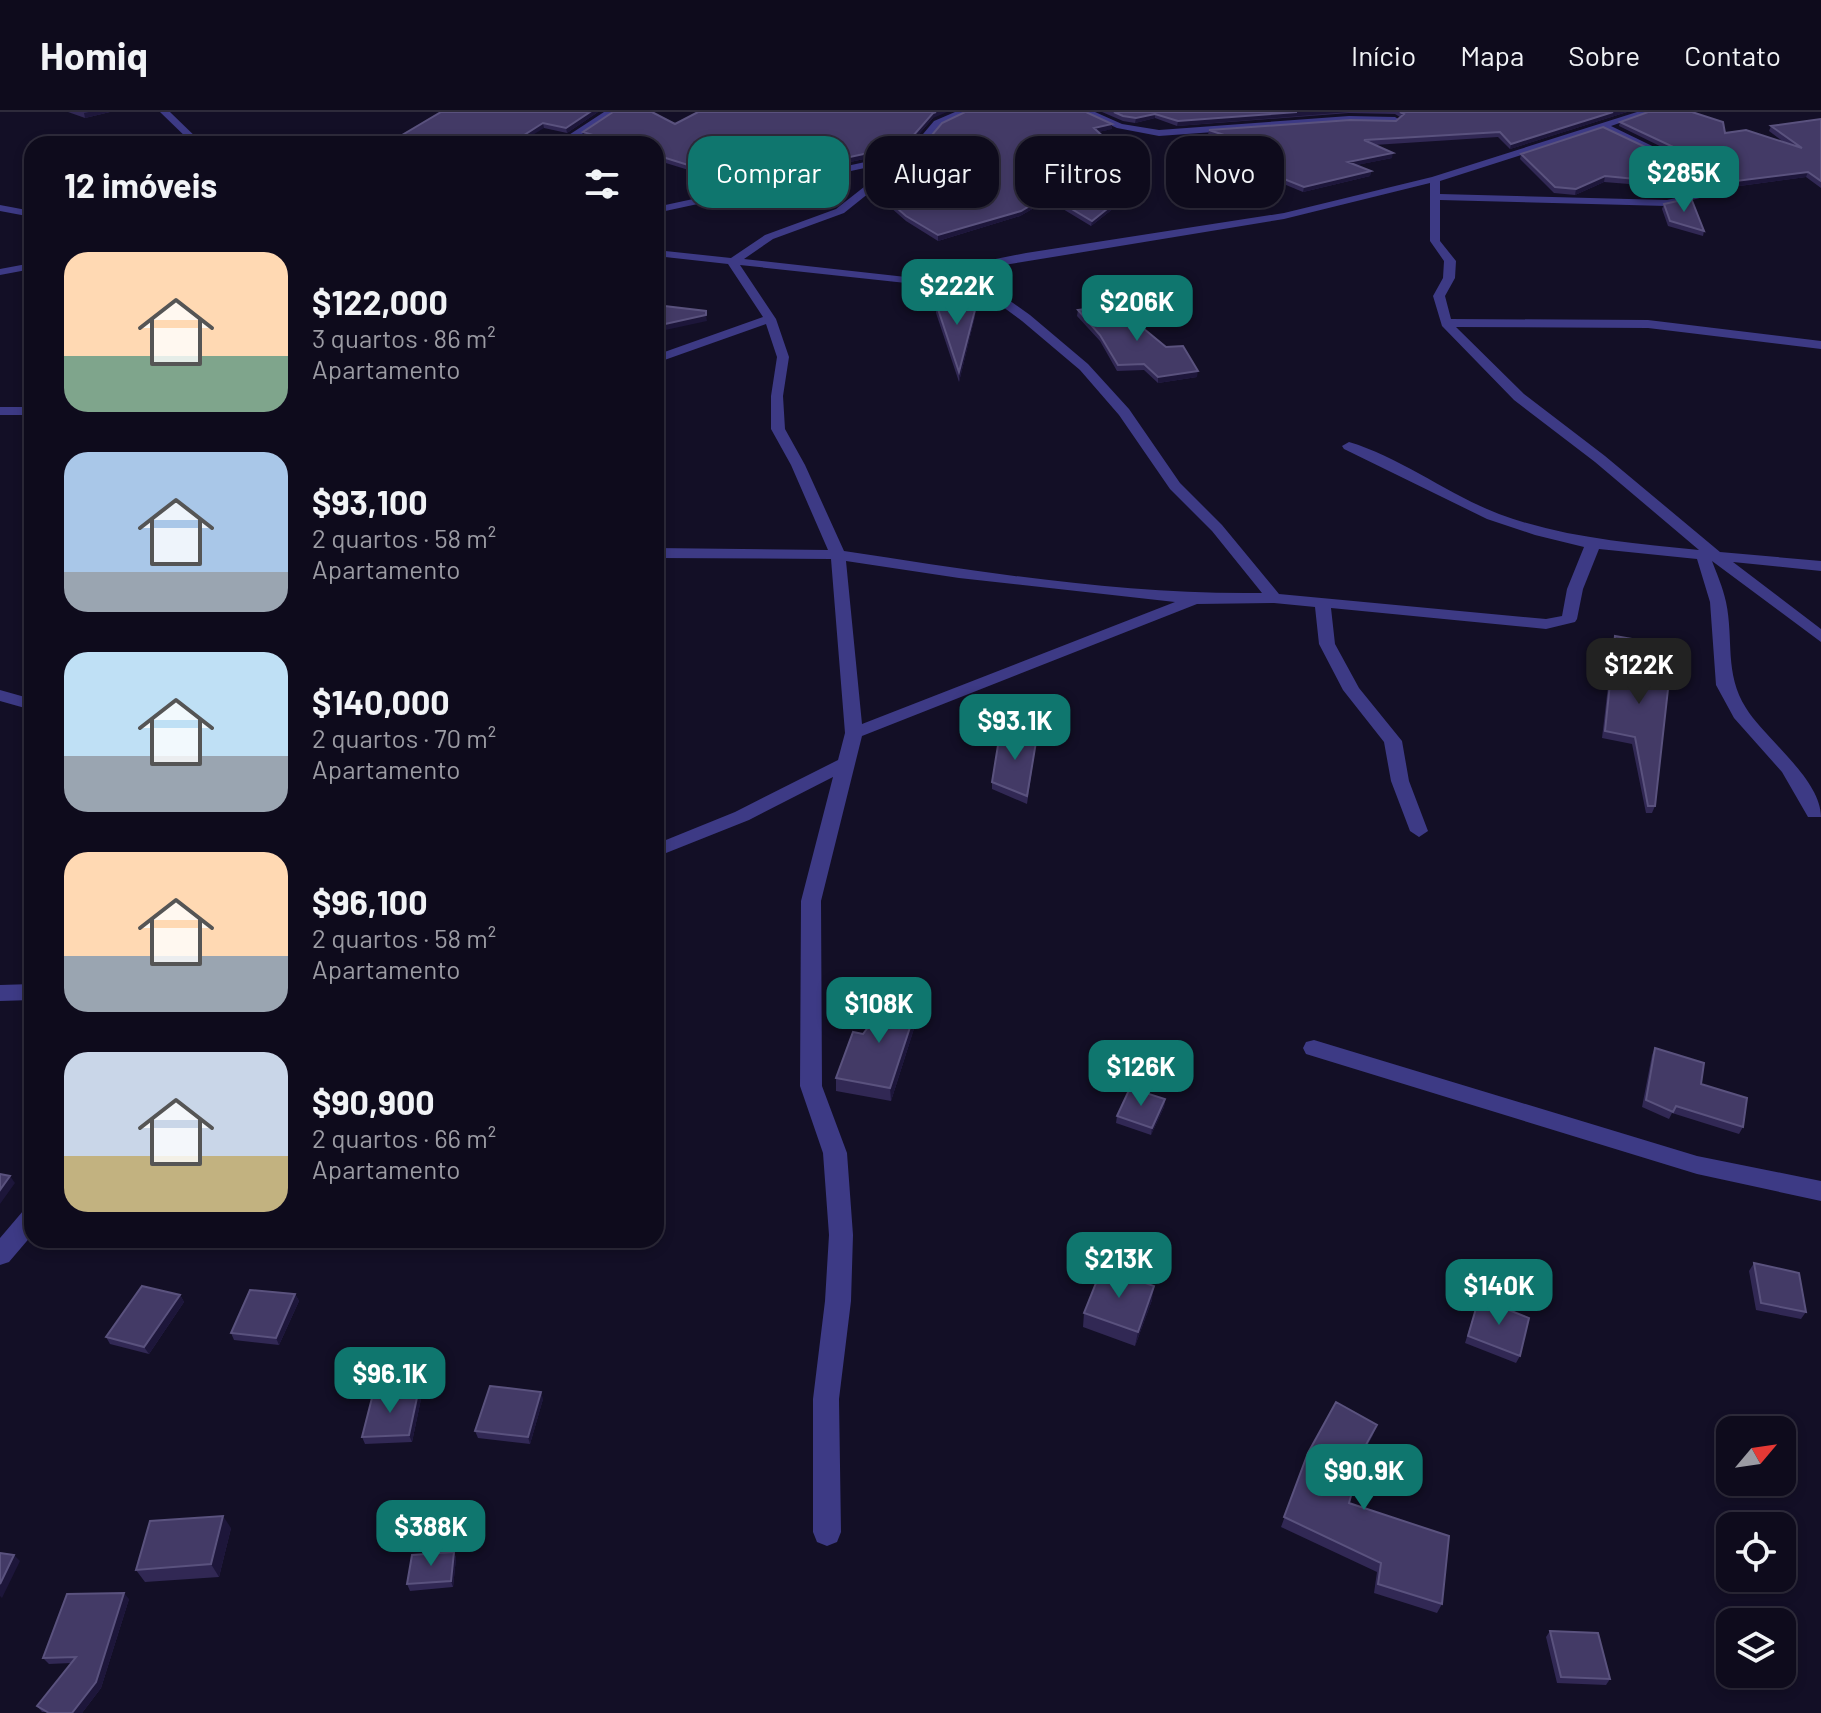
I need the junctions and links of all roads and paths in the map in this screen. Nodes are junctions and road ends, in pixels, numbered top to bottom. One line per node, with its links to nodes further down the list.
1 (165, 112): 8 (street)
2 (610, 112): 9 (street)
3 (963, 112): 10 (street)
4 (1087, 112): 6 (street)
5 (1646, 112): 7 (street)
6 (1395, 120)
7 (1603, 126): 12 (street); 14 (street)
8 (190, 136)
9 (572, 136)
10 (926, 136)
11 (865, 165): 16 (street)
12 (1435, 179): 14 (street); 21 (street)
13 (865, 191): 19 (street)
14 (1433, 197): 24 (street)
15 (0, 208): 17 (street)
16 (664, 208)
17 (24, 212)
18 (664, 254): 19 (street)
19 (732, 262): 21 (street); 23 (street)
20 (24, 268): 22 (street)
21 (961, 271): 35 (street)
22 (0, 272)
23 (770, 319): 26 (street); 32 (street)
24 (1446, 323): 25 (street); 33 (street)
25 (1821, 345)
26 (664, 356)
27 (0, 411): 28 (street)
28 (24, 411)
29 (1349, 446): 30 (street)
30 (1593, 544): 33 (street); 37 (street)
31 (664, 553): 32 (street)
32 (838, 555): 36 (street); 41 (street)
33 (1710, 556): 34 (street); 38 (street); 43 (street)
34 (1821, 566)
35 (1274, 598): 36 (street); 37 (street)
36 (1195, 599): 41 (street)
37 (1322, 602): 44 (street)
38 (1821, 637)
39 (0, 695): 40 (street)
40 (24, 702)
41 (854, 733): 42 (street)
42 (846, 763): 45 (street); 52 (street)
43 (1815, 813)
44 (1419, 831)
45 (664, 848)
46 (24, 992): 47 (street)
47 (0, 993)
48 (1314, 1048): 49 (street)
49 (1821, 1191)
50 (24, 1227): 51 (street)
51 (0, 1255)
52 (827, 1532)

